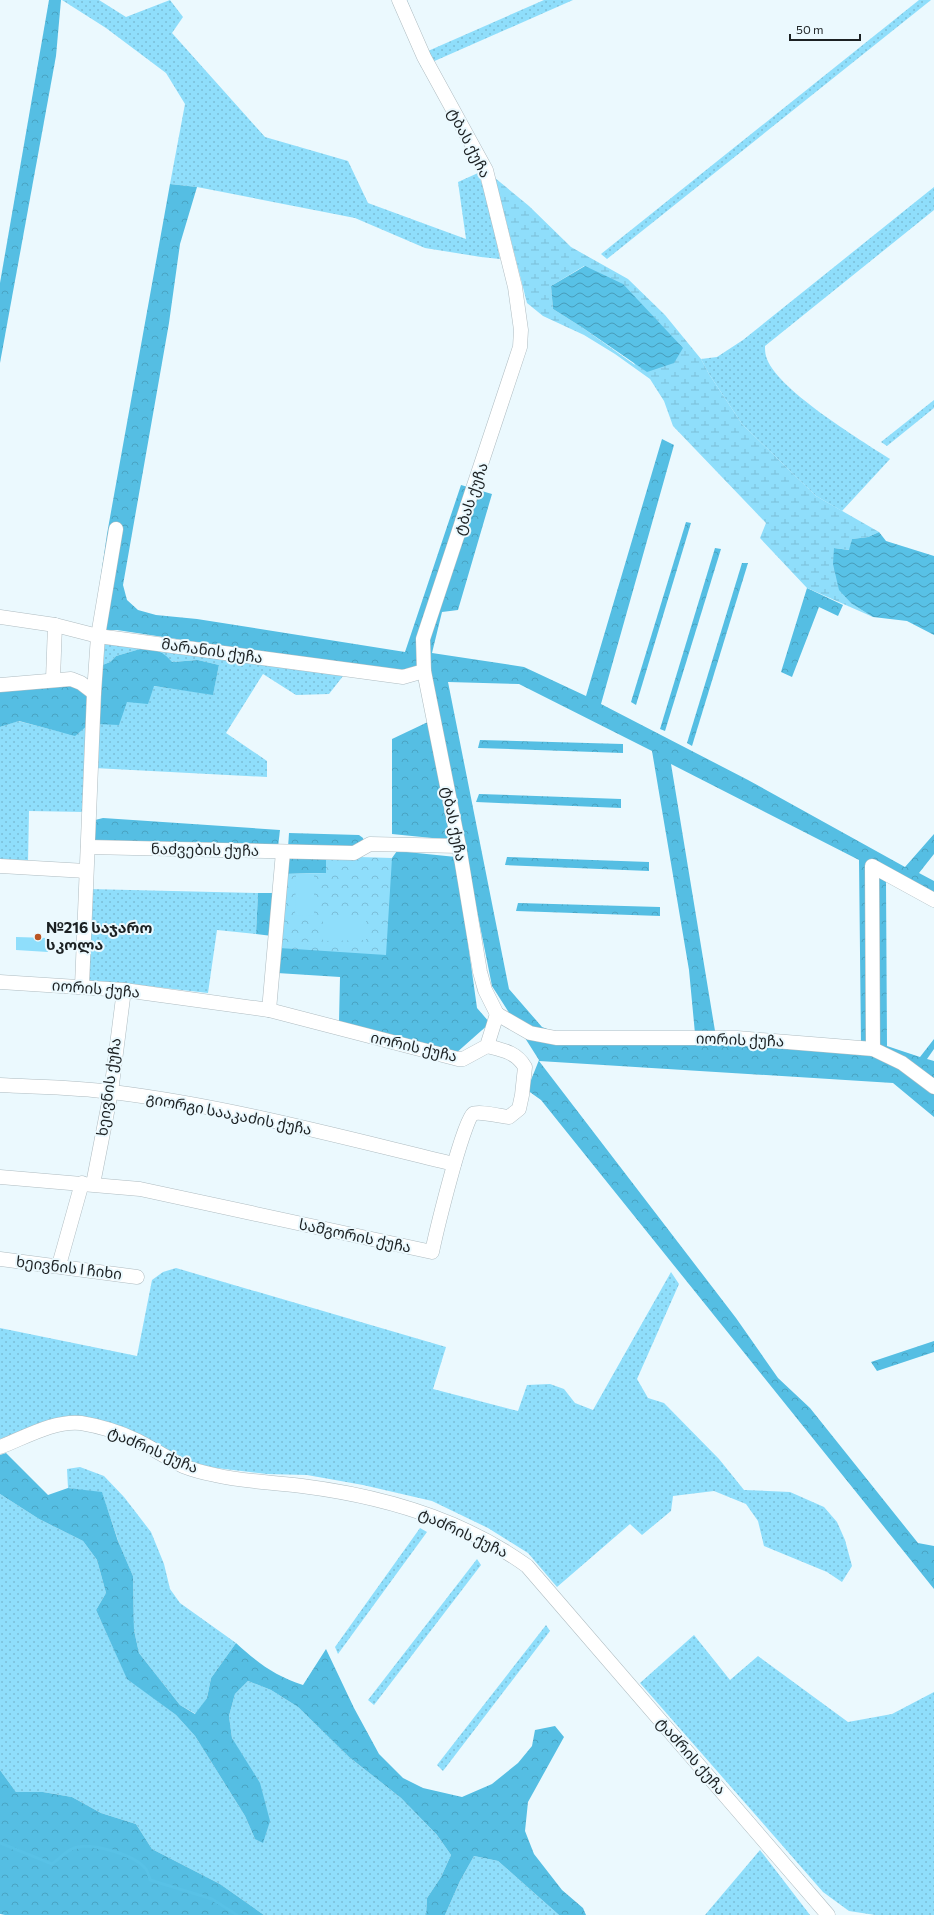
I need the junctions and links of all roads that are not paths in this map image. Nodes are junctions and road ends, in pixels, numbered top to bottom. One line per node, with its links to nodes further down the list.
1 (399, 0): 6 (street, ტბას ქუჩა)
2 (116, 529): 5 (street)
3 (0, 617): 4 (street, მარანის ქუჩა)
4 (55, 625): 5 (street, მარანის ქუჩა); 7 (street)
5 (98, 636): 6 (street, მარანის ქუჩა); 9 (street)
6 (424, 671): 10 (street, ტბას ქუჩა)
7 (53, 679): 8 (street); 9 (street)
8 (0, 685)
9 (94, 693): 11 (street)
10 (459, 846): 12 (street, ნაძვების ქუჩა); 20 (street, ტბას ქუჩა)
11 (88, 847): 12 (street, ნაძვების ქუჩა); 14 (street)
12 (283, 852): 19 (street)
13 (0, 866): 14 (street)
14 (86, 871): 17 (street)
15 (934, 900): 22 (street)
16 (0, 982): 17 (street, იორის ქუჩა)
17 (82, 986): 18 (street, იორის ქუჩა)
18 (124, 990): 19 (street, იორის ქუჩა); 25 (street, ხეივნის ქუჩა)
19 (269, 1010): 21 (street, იორის ქუჩა)
20 (497, 1014): 21 (street); 22 (street, იორის ქუჩა)
21 (487, 1046): 26 (street, სამგორის ქუჩა)
22 (873, 1049): 24 (street)
23 (0, 1084): 25 (street, გიორგი სააკაძის ქუჩა)
24 (934, 1087)
25 (111, 1092): 26 (street, გიორგი სააკაძის ქუჩა); 28 (street, ხეივნის ქუჩა)
26 (454, 1164): 28 (street, სამგორის ქუჩა)
27 (0, 1177): 28 (street, სამგორის ქუჩა)
28 (87, 1183): 30 (street, ხეივნის ქუჩა)
29 (0, 1259): 30 (street, ხეივნის I ჩიხი)
30 (59, 1265): 31 (street, ხეივნის I ჩიხი)
31 (137, 1277)
32 (0, 1447): 33 (street, ტაძრის ქუჩა)
33 (828, 1915)

